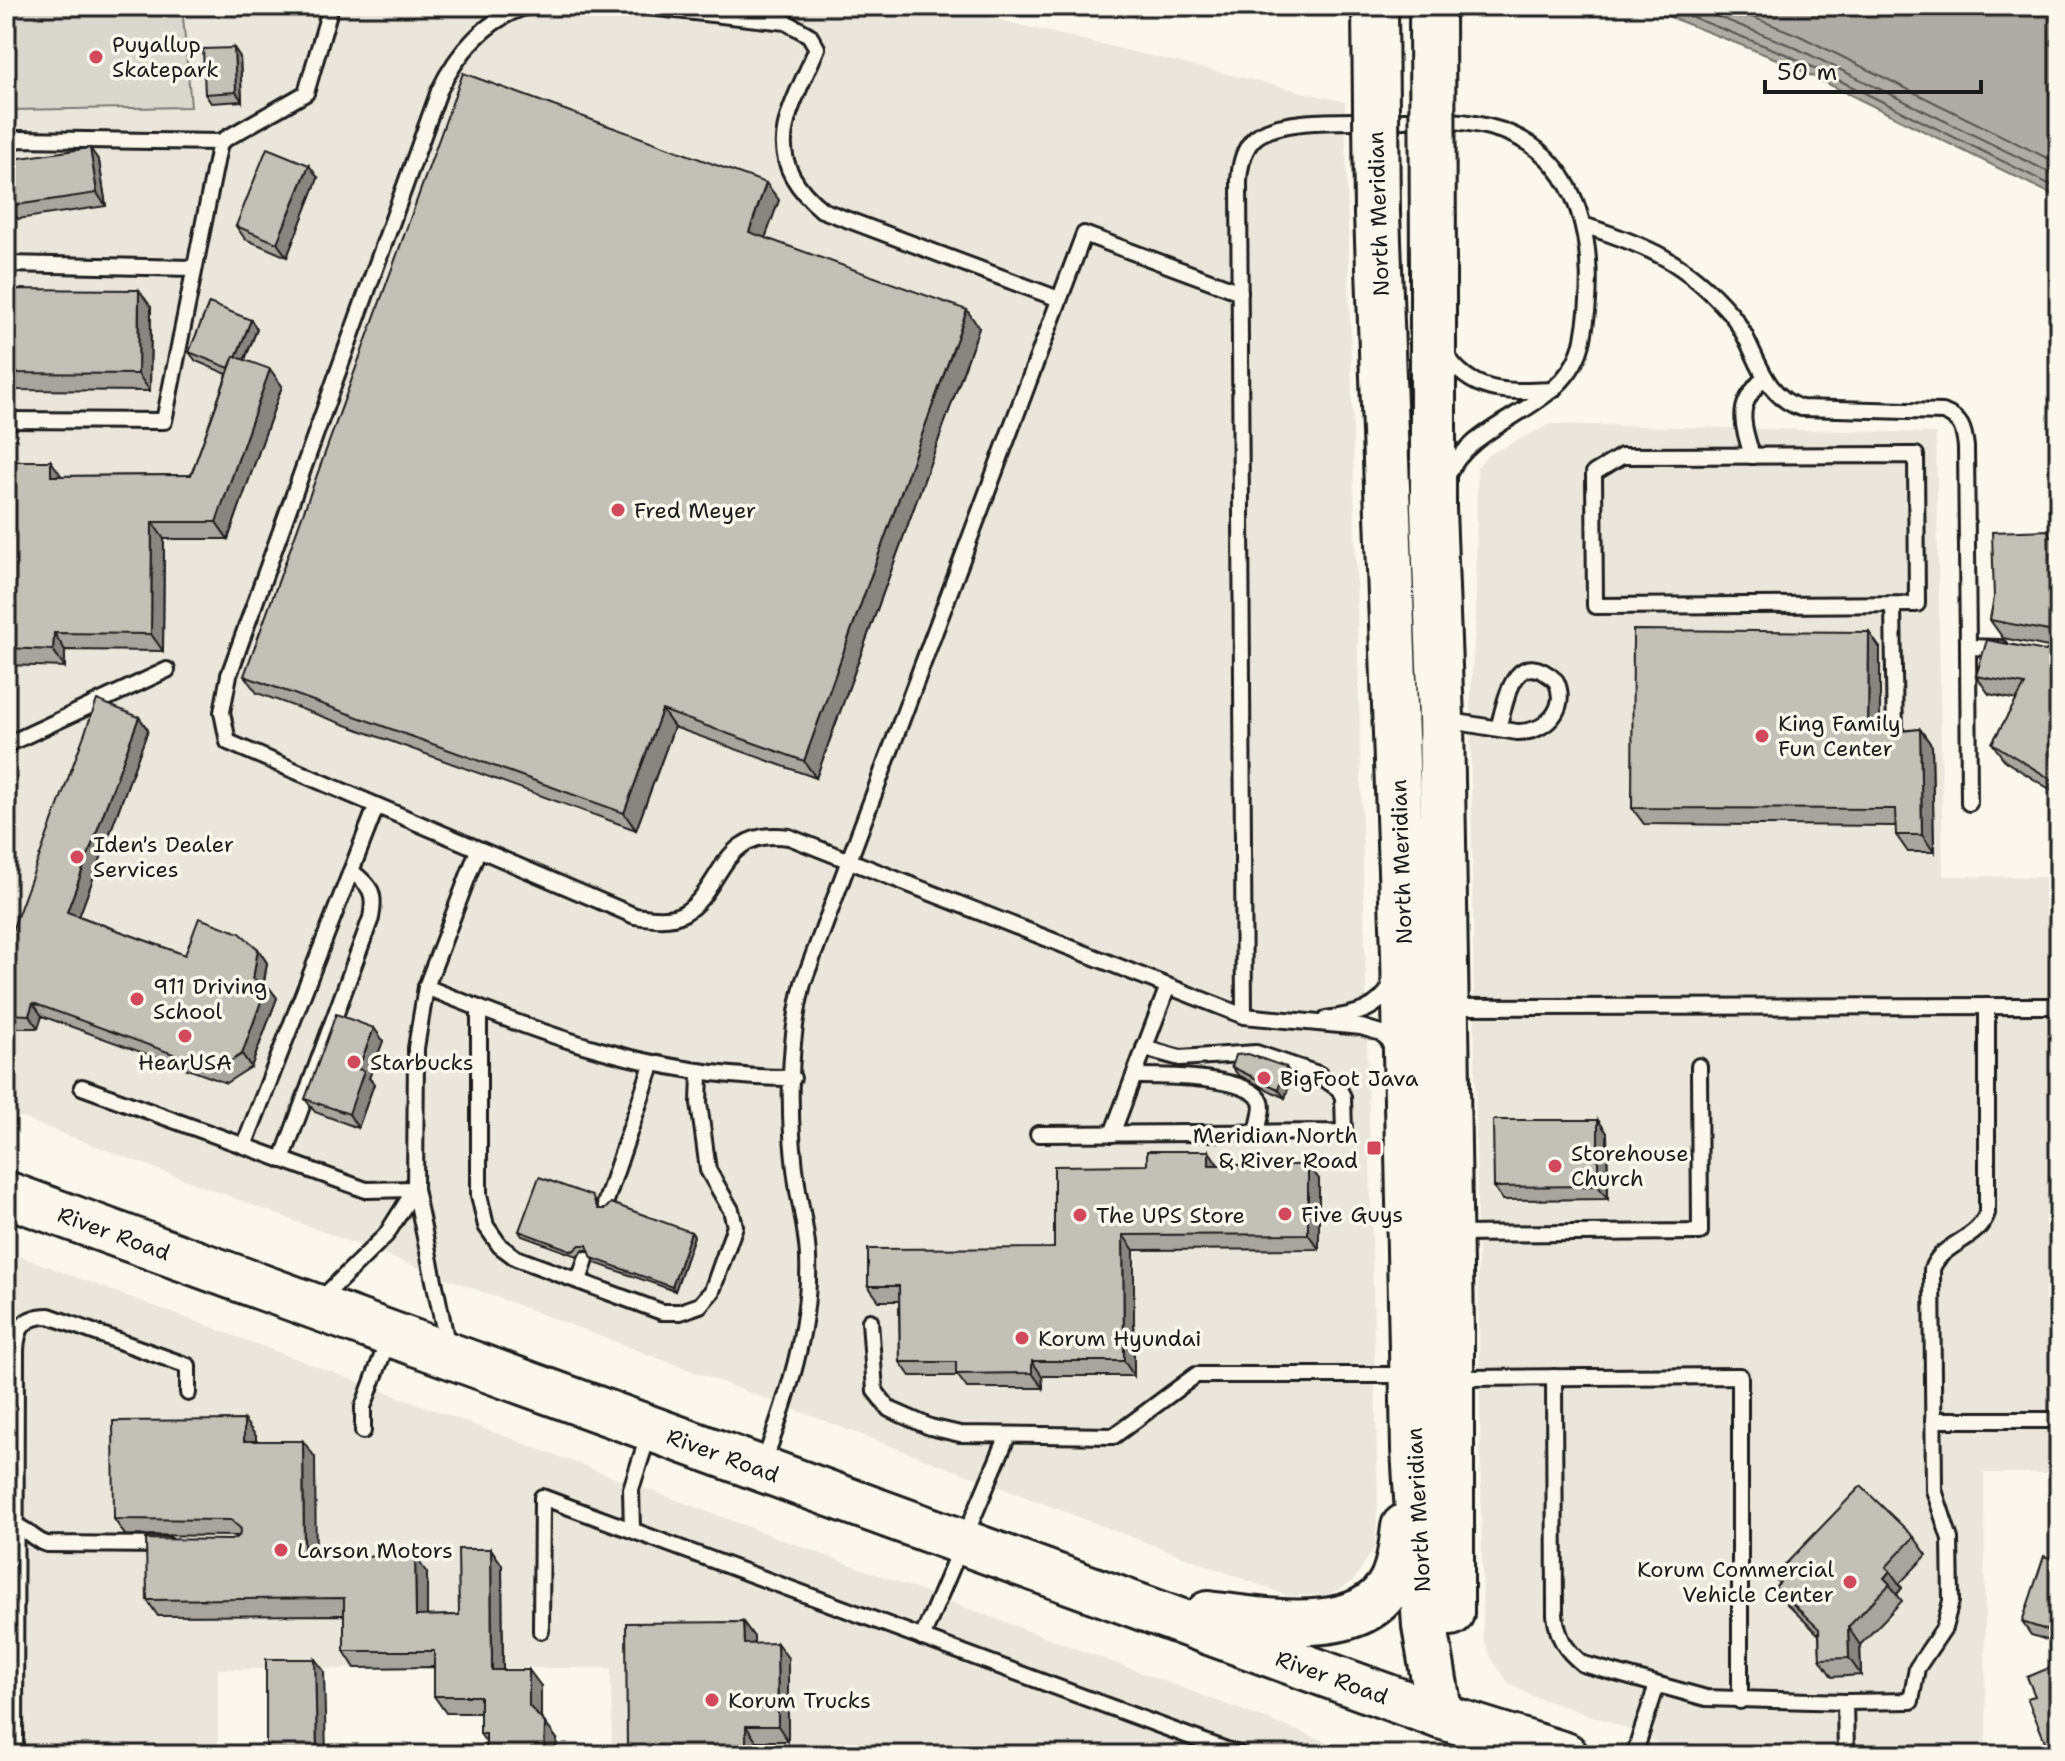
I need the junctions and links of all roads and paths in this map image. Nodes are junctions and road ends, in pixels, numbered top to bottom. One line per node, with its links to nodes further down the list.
1 (331, 6): 6 (lane)
2 (528, 6): 28 (lane)
3 (639, 6): 12 (lane)
4 (1375, 6): 32 (main road, North Meridian, bridge)
5 (1432, 6): 13 (main road, North Meridian, bridge)
6 (220, 142): 7 (lane); 10 (lane)
7 (6, 146)
8 (1586, 226): 11 (lane); 14 (lane); 15 (lane)
9 (6, 264): 10 (lane)
10 (193, 268): 16 (lane)
11 (1240, 292): 12 (lane); 39 (lane)
12 (1059, 299): 30 (lane)
13 (1435, 336): 15 (lane); 18 (main road, North Meridian)
14 (1764, 378): 17 (lane); 20 (lane)
15 (1553, 390): 18 (lane)
16 (6, 420)
17 (1752, 456): 19 (lane); 19 (lane)
18 (1433, 509): 23 (main road, North Meridian)
19 (1893, 605): 25 (lane)
20 (1968, 647): 21 (lane); 27 (lane)
21 (2022, 651)
22 (167, 670): 26 (lane)
23 (1441, 719): 24 (lane); 37 (main road, North Meridian)
24 (1498, 729): 24 (lane)
25 (1895, 740)
26 (6, 745)
27 (1969, 803)
28 (376, 807): 29 (lane); 31 (lane)
29 (478, 850): 30 (lane); 34 (lane)
30 (851, 860): 33 (lane); 47 (lane)
31 (351, 871): 52 (lane); 53 (lane)
32 (1404, 953): 40 (lane); 44 (main road, North Meridian)
33 (1168, 986): 39 (lane); 41 (lane)
34 (426, 987): 38 (lane); 54 (lane)
35 (1987, 1006): 36 (lane); 37 (lane); 67 (lane)
36 (2059, 1006)
37 (1447, 1007): 57 (main road, North Meridian)
38 (479, 1008): 42 (lane); 59 (lane)
39 (1244, 1016): 40 (lane)
40 (1302, 1022): 44 (lane)
41 (1144, 1048): 46 (lane); 49 (lane)
42 (652, 1065): 45 (lane); 56 (lane)
43 (1699, 1066): 57 (lane)
44 (1407, 1071): 64 (main road, North Meridian)
45 (700, 1074): 47 (lane); 59 (lane)
46 (1134, 1076): 49 (lane); 51 (lane)
47 (793, 1078): 73 (lane)
48 (82, 1087): 52 (lane)
49 (1257, 1133): 51 (lane)
50 (1038, 1134): 51 (lane)
51 (1112, 1134)
52 (244, 1146): 53 (lane)
53 (282, 1160): 54 (lane)
54 (415, 1189): 60 (lane); 63 (lane)
55 (6, 1194): 60 (main road, River Road)
56 (605, 1204)
57 (1450, 1234): 64 (main road, North Meridian)
58 (586, 1259): 59 (lane)
59 (579, 1281)
60 (315, 1305): 62 (main road, River Road)
61 (870, 1321): 71 (lane)
62 (391, 1334): 63 (main road, River Road); 70 (lane)
63 (450, 1355): 69 (main road, River Road)
64 (1432, 1377): 65 (lane); 71 (lane); 72 (main road, North Meridian); 84 (main road, North Meridian)
65 (1554, 1377): 81 (lane); 82 (lane)
66 (188, 1393): 74 (lane)
67 (1933, 1420): 68 (lane); 83 (lane)
68 (2059, 1420)
69 (650, 1429): 73 (main road, River Road); 75 (lane)
70 (363, 1431)
71 (1008, 1435): 76 (lane)
72 (1414, 1449): 78 (main road); 84 (main road, North Meridian)
73 (762, 1469): 76 (main road, River Road)
74 (11, 1525): 77 (lane); 85 (lane)
75 (632, 1530): 79 (lane); 80 (lane)
76 (963, 1543): 78 (main road, River Road); 80 (lane)
77 (186, 1545)
78 (1117, 1599): 84 (main road, River Road)
79 (541, 1631)
80 (922, 1638): 86 (lane)
81 (1657, 1685): 82 (lane); 88 (lane)
82 (1740, 1701): 83 (lane)
83 (1845, 1702): 89 (lane)
84 (1440, 1736): 87 (main road, River Road)
85 (15, 1755)
86 (1240, 1755)
87 (1565, 1755)
88 (1634, 1755)
89 (1846, 1755)

